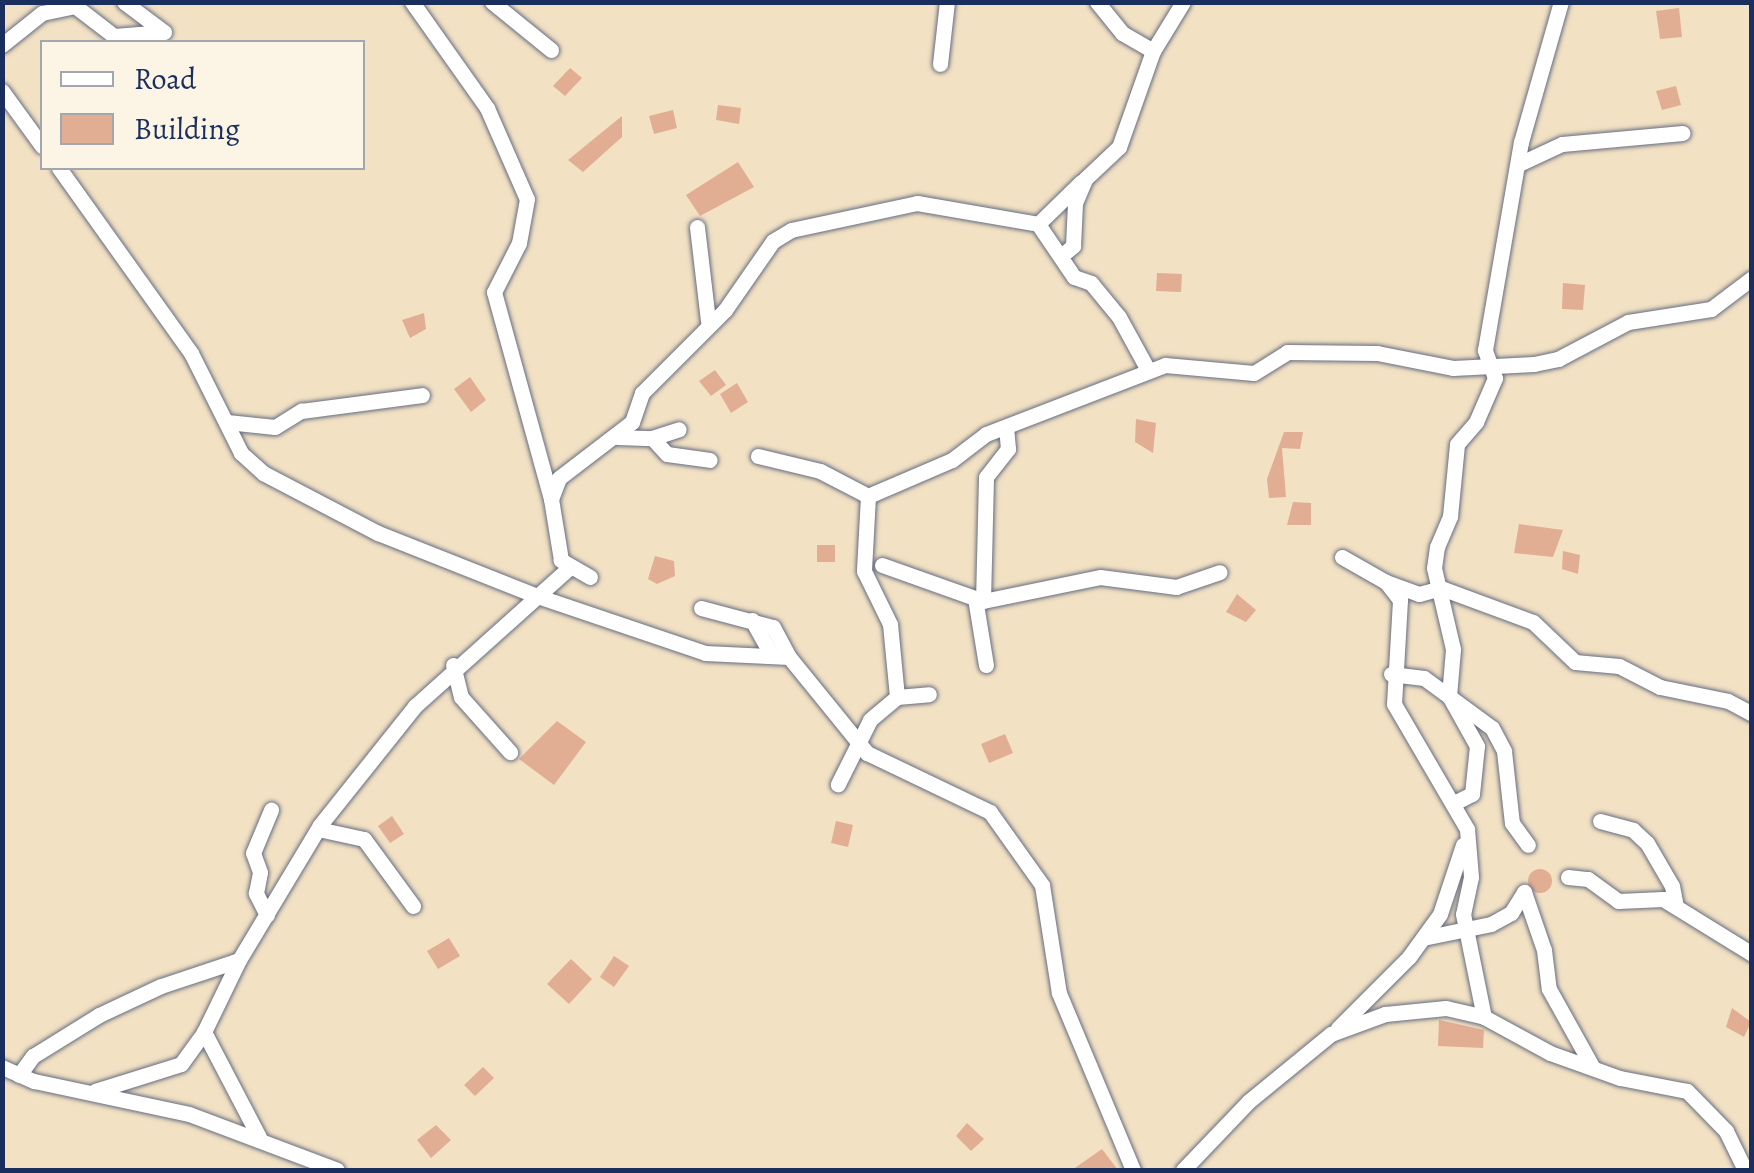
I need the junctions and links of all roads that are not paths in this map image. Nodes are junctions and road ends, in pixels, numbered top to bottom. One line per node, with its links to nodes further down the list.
1 (124, 2): 8 (street)
2 (412, 2): 34 (street)
3 (492, 2): 9 (street)
4 (947, 2): 11 (street)
5 (1098, 2): 10 (street)
6 (1183, 2): 10 (street)
7 (1561, 2): 15 (street)
8 (2, 45)
9 (551, 50)
10 (1153, 51): 17 (street)
11 (940, 64)
12 (2, 91): 14 (street)
13 (1683, 133): 15 (street)
14 (40, 143)
15 (1521, 163): 23 (street)
16 (59, 170): 26 (street)
17 (1085, 180): 18 (street); 20 (street)
18 (1038, 224): 20 (street); 22 (street)
19 (697, 227): 22 (street)
20 (1061, 256): 24 (street)
21 (1752, 278): 23 (street)
22 (708, 321): 29 (street)
23 (1490, 366): 24 (street); 41 (street)
24 (1148, 370): 27 (street)
25 (422, 395): 26 (street)
26 (227, 422): 42 (street)
27 (1006, 428): 33 (street); 43 (street)
28 (679, 429): 30 (street)
29 (617, 437): 30 (street); 34 (street)
30 (652, 438): 32 (street)
31 (758, 456): 33 (street)
32 (710, 460)
33 (868, 496): 52 (street)
34 (552, 499): 37 (street)
35 (1342, 557): 40 (street)
36 (882, 565): 43 (street)
37 (570, 567): 39 (street); 42 (street)
38 (1220, 572): 43 (street)
39 (590, 577)
40 (1386, 582): 41 (street); 50 (street)
41 (1442, 588): 53 (street); 54 (street)
42 (537, 596): 46 (street); 48 (street)
43 (979, 600): 49 (street)
44 (701, 608): 45 (street)
45 (752, 620): 46 (street); 47 (street)
46 (772, 656): 47 (street)
47 (789, 658): 55 (street)
48 (453, 665): 56 (street); 61 (street)
49 (986, 665)
50 (1392, 674): 53 (street); 58 (street)
51 (929, 694): 52 (street)
52 (897, 696): 55 (street)
53 (1449, 696): 58 (street); 63 (street)
54 (1752, 714)
55 (858, 740): 57 (street); 81 (street)
56 (510, 752)
57 (838, 784)
58 (1456, 802): 62 (street)
59 (272, 810): 67 (street)
60 (1600, 821): 66 (street)
61 (318, 829): 65 (street); 67 (street)
62 (1467, 829): 68 (street); 69 (street)
63 (1528, 845)
64 (1568, 877): 66 (street)
65 (414, 906)
66 (1676, 906): 70 (street)
67 (267, 915): 71 (street)
68 (1466, 926): 69 (street); 72 (street); 76 (street)
69 (1423, 938): 74 (street)
70 (1752, 954)
71 (239, 960): 73 (street); 77 (street)
72 (1484, 1017): 74 (street); 76 (street)
73 (204, 1032): 78 (street); 79 (street)
74 (1331, 1034): 82 (street)
75 (2, 1067): 77 (street)
76 (1594, 1068): 83 (street)
77 (20, 1075): 78 (street)
78 (91, 1092): 79 (street)
79 (260, 1137): 80 (street)
80 (337, 1170)
81 (1133, 1170)
82 (1183, 1170)
83 (1745, 1170)

